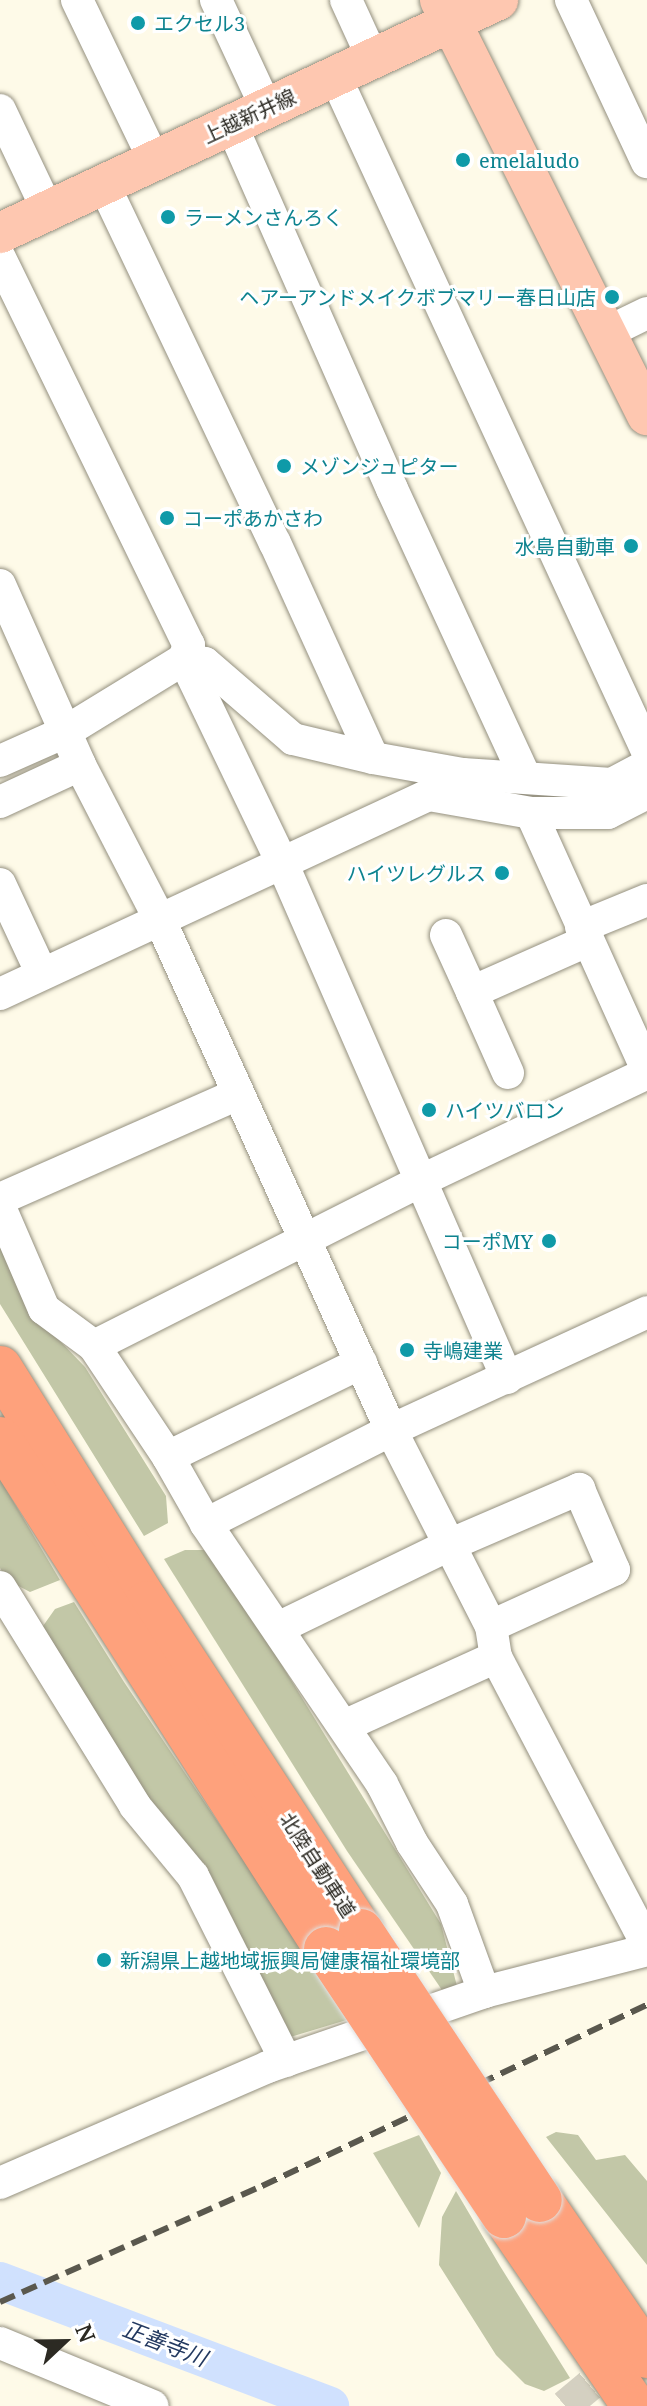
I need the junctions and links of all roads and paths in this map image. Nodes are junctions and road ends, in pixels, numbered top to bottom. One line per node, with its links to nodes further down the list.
1 (77, 0): 12 (street)
2 (216, 0): 9 (street)
3 (346, 0): 7 (street)
4 (498, 0): 6 (main road, 上越新井線)
5 (571, 0): 13 (street)
6 (445, 11): 7 (main road, 上越新井線); 19 (main road)
7 (373, 59): 8 (main road, 上越新井線)
8 (335, 76): 9 (main road, 上越新井線); 24 (street)
9 (266, 107): 11 (main road, 上越新井線)
10 (0, 110): 15 (street)
11 (231, 124): 12 (main road, 上越新井線); 29 (street)
12 (154, 160): 14 (main road, 上越新井線)
13 (647, 162)
14 (104, 185): 15 (main road, 上越新井線); 25 (street)
15 (48, 211): 16 (main road, 上越新井線)
16 (0, 233)
17 (0, 258): 22 (street)
18 (647, 313): 19 (street)
19 (608, 332): 20 (main road)
20 (647, 415)
21 (0, 585): 23 (street)
22 (184, 659): 23 (street); 25 (street); 33 (street)
23 (65, 732): 26 (street); 27 (street)
24 (647, 751)
25 (373, 758): 29 (street)
26 (0, 761)
27 (80, 765): 31 (street); 36 (street)
28 (647, 765): 29 (street)
29 (525, 777)
30 (647, 793): 32 (street)
31 (0, 802)
32 (531, 813): 33 (street); 37 (street)
33 (283, 865): 36 (street); 45 (street)
34 (0, 884): 39 (street)
35 (647, 900): 37 (street)
36 (160, 920): 39 (street); 44 (street)
37 (584, 934): 40 (street); 42 (street)
38 (446, 935): 40 (street)
39 (42, 974): 41 (street)
40 (472, 992): 43 (street)
41 (0, 994)
42 (647, 1071): 45 (street)
43 (508, 1073)
44 (238, 1094): 46 (street); 48 (street)
45 (420, 1181): 48 (street); 53 (street)
46 (0, 1199)
47 (0, 1207): 50 (street)
48 (304, 1241): 50 (street); 51 (street)
49 (647, 1312): 53 (street)
50 (94, 1346): 56 (street)
51 (361, 1363): 54 (street); 56 (street)
52 (0, 1368): 63 (highway, 北陸自動車道)
53 (507, 1378): 54 (street)
54 (391, 1430): 57 (street); 58 (street)
55 (0, 1439): 63 (highway, 北陸自動車道)
56 (168, 1457): 57 (street)
57 (206, 1524): 60 (street)
58 (449, 1545): 60 (street); 61 (street); 61 (street)
59 (0, 1587): 66 (street)
60 (278, 1628): 62 (street)
61 (494, 1642): 62 (street); 64 (street)
62 (344, 1726): 65 (street)
63 (344, 1940): 68 (highway, 北陸自動車道, bridge)
64 (647, 1948): 65 (street)
65 (484, 1992): 66 (street)
66 (286, 2061): 67 (street)
67 (0, 2183)
68 (522, 2208): 70 (highway, 北陸自動車道); 72 (highway, 北陸自動車道)
69 (0, 2343): 71 (street)
70 (647, 2356)
71 (153, 2406)
72 (634, 2406)

